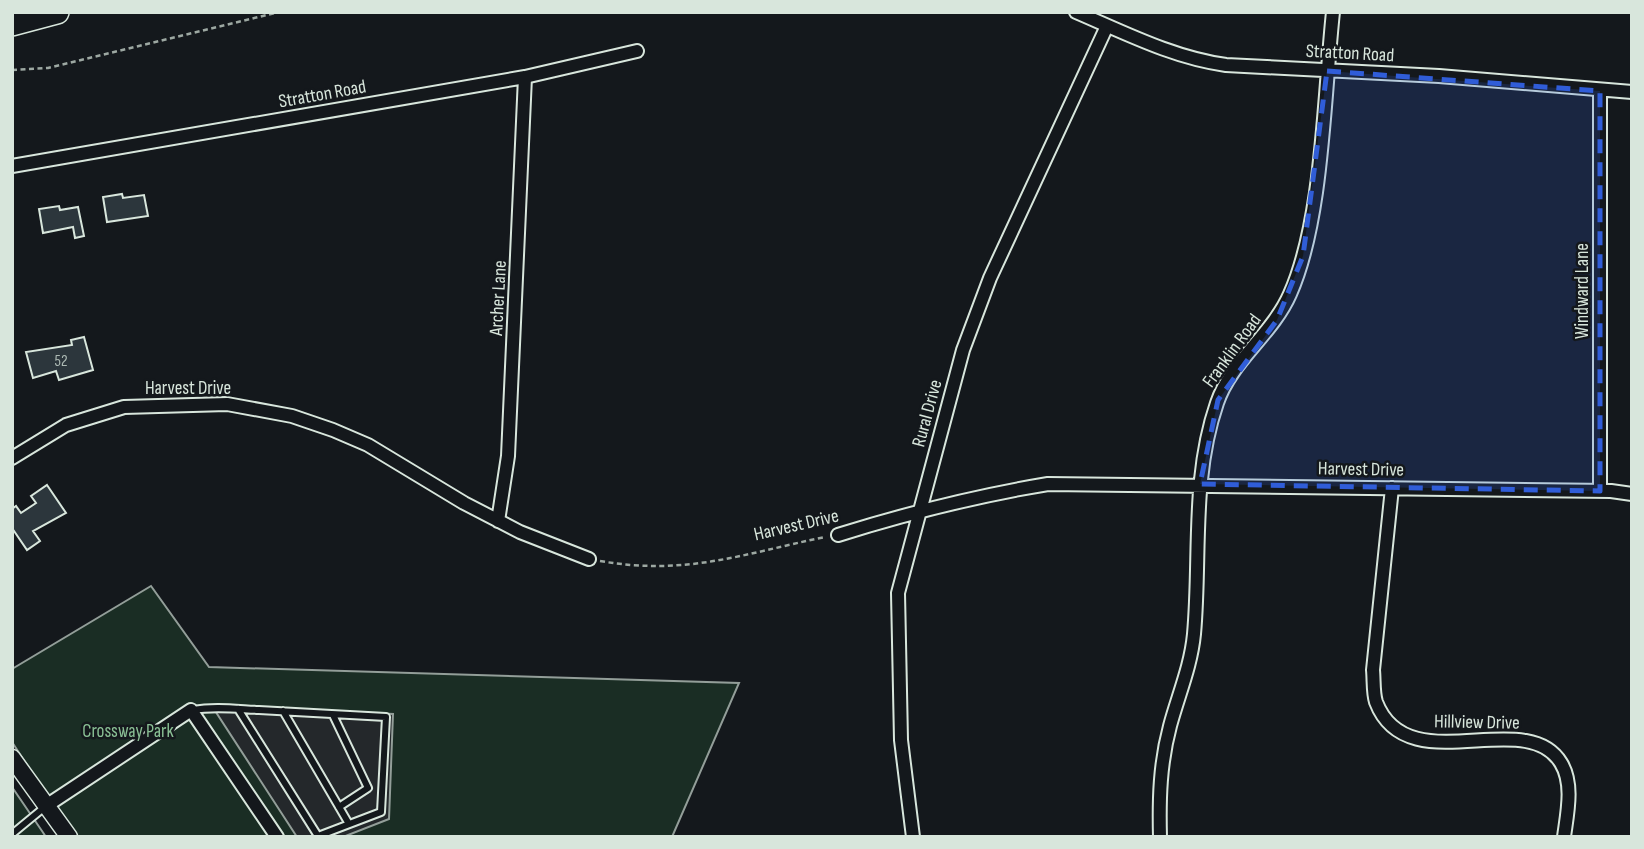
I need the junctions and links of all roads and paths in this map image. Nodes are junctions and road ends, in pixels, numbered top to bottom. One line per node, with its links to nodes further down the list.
1 (41, 12): 6 (highway)
2 (57, 12): 7 (highway)
3 (279, 12): 10 (path)
4 (1076, 12): 8 (street, Stratton Road)
5 (1333, 12): 11 (street, Franklin Road)
6 (12, 16)
7 (12, 24)
8 (1107, 26): 11 (street, Stratton Road); 21 (street, Rural Drive)
9 (637, 51): 12 (street, Stratton Road)
10 (12, 70)
11 (1327, 71): 13 (street, Stratton Road); 17 (street, Franklin Road)
12 (526, 77): 15 (street, Stratton Road); 22 (street, Archer Lane)
13 (1600, 90): 14 (street, Stratton Road); 19 (street, Windward Lane)
14 (1632, 92)
15 (12, 166)
16 (12, 458): 22 (street, Harvest Drive)
17 (1200, 484): 18 (street, Harvest Drive); 21 (street, Harvest Drive); 37 (street, Franklin Road)
18 (1392, 488): 19 (street, Harvest Drive); 38 (street, Hillview Drive)
19 (1600, 491): 20 (street, Harvest Drive)
20 (1632, 494)
21 (919, 509): 23 (street, Harvest Drive); 36 (street, Rural Drive)
22 (498, 521): 24 (street, Harvest Drive)
23 (838, 535): 24 (path, Harvest Drive)
24 (589, 559)
25 (238, 709): 26 (lane); 27 (lane); 32 (lane)
26 (191, 710): 30 (street); 35 (street)
27 (283, 711): 28 (lane); 31 (lane)
28 (333, 715): 31 (lane); 32 (lane)
29 (12, 758): 30 (street)
30 (46, 806): 33 (lane); 34 (street)
31 (339, 807): 32 (lane)
32 (349, 824)
33 (12, 834)
34 (69, 837)
35 (276, 837)
36 (913, 837)
37 (1160, 837)
38 (1564, 837)

